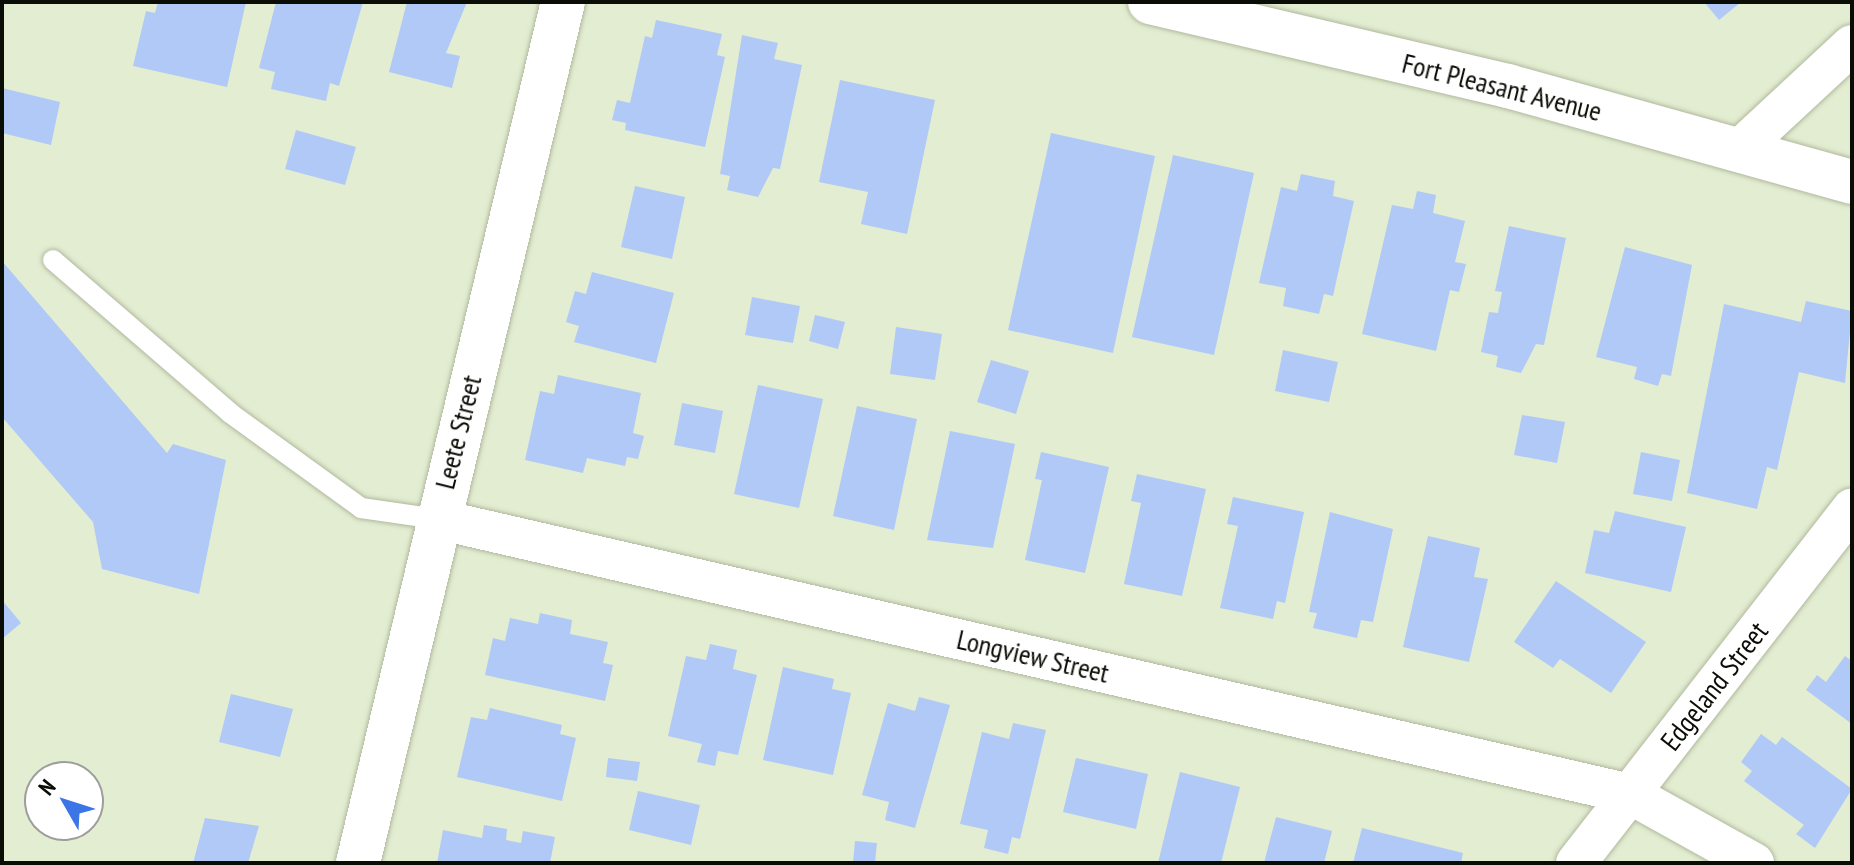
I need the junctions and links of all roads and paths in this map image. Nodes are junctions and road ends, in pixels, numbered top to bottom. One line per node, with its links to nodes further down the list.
1 (563, 2): 8 (street, Leete Street)
2 (1150, 2): 4 (street, Fort Pleasant Avenue)
3 (1852, 45): 4 (street)
4 (1741, 148): 5 (street, Fort Pleasant Avenue)
5 (1852, 182)
6 (53, 260): 8 (lane)
7 (1852, 509): 9 (street, Edgeland Street)
8 (437, 519): 9 (street, Longview Street); 10 (street, Leete Street)
9 (1630, 794): 11 (street, Edgeland Street); 12 (street, Longview Street)
10 (358, 863)
11 (1576, 863)
12 (1754, 863)

